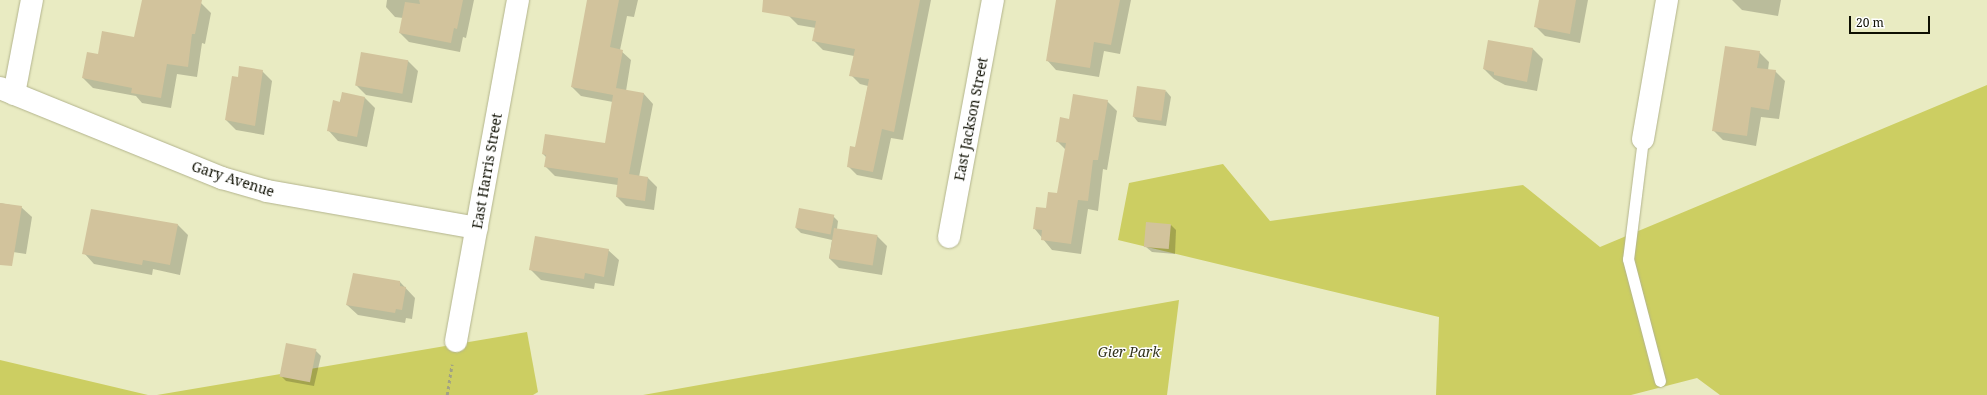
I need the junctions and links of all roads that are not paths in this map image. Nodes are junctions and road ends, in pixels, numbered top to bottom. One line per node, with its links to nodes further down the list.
1 (32, 0): 5 (street)
2 (518, 0): 7 (street, East Harris Street)
3 (993, 0): 8 (street, East Jackson Street)
4 (1667, 0): 6 (street)
5 (7, 91): 7 (street, Gary Avenue)
6 (1643, 139): 10 (lane)
7 (477, 228): 9 (street, East Harris Street)
8 (949, 237)
9 (456, 341)
10 (1660, 381)

